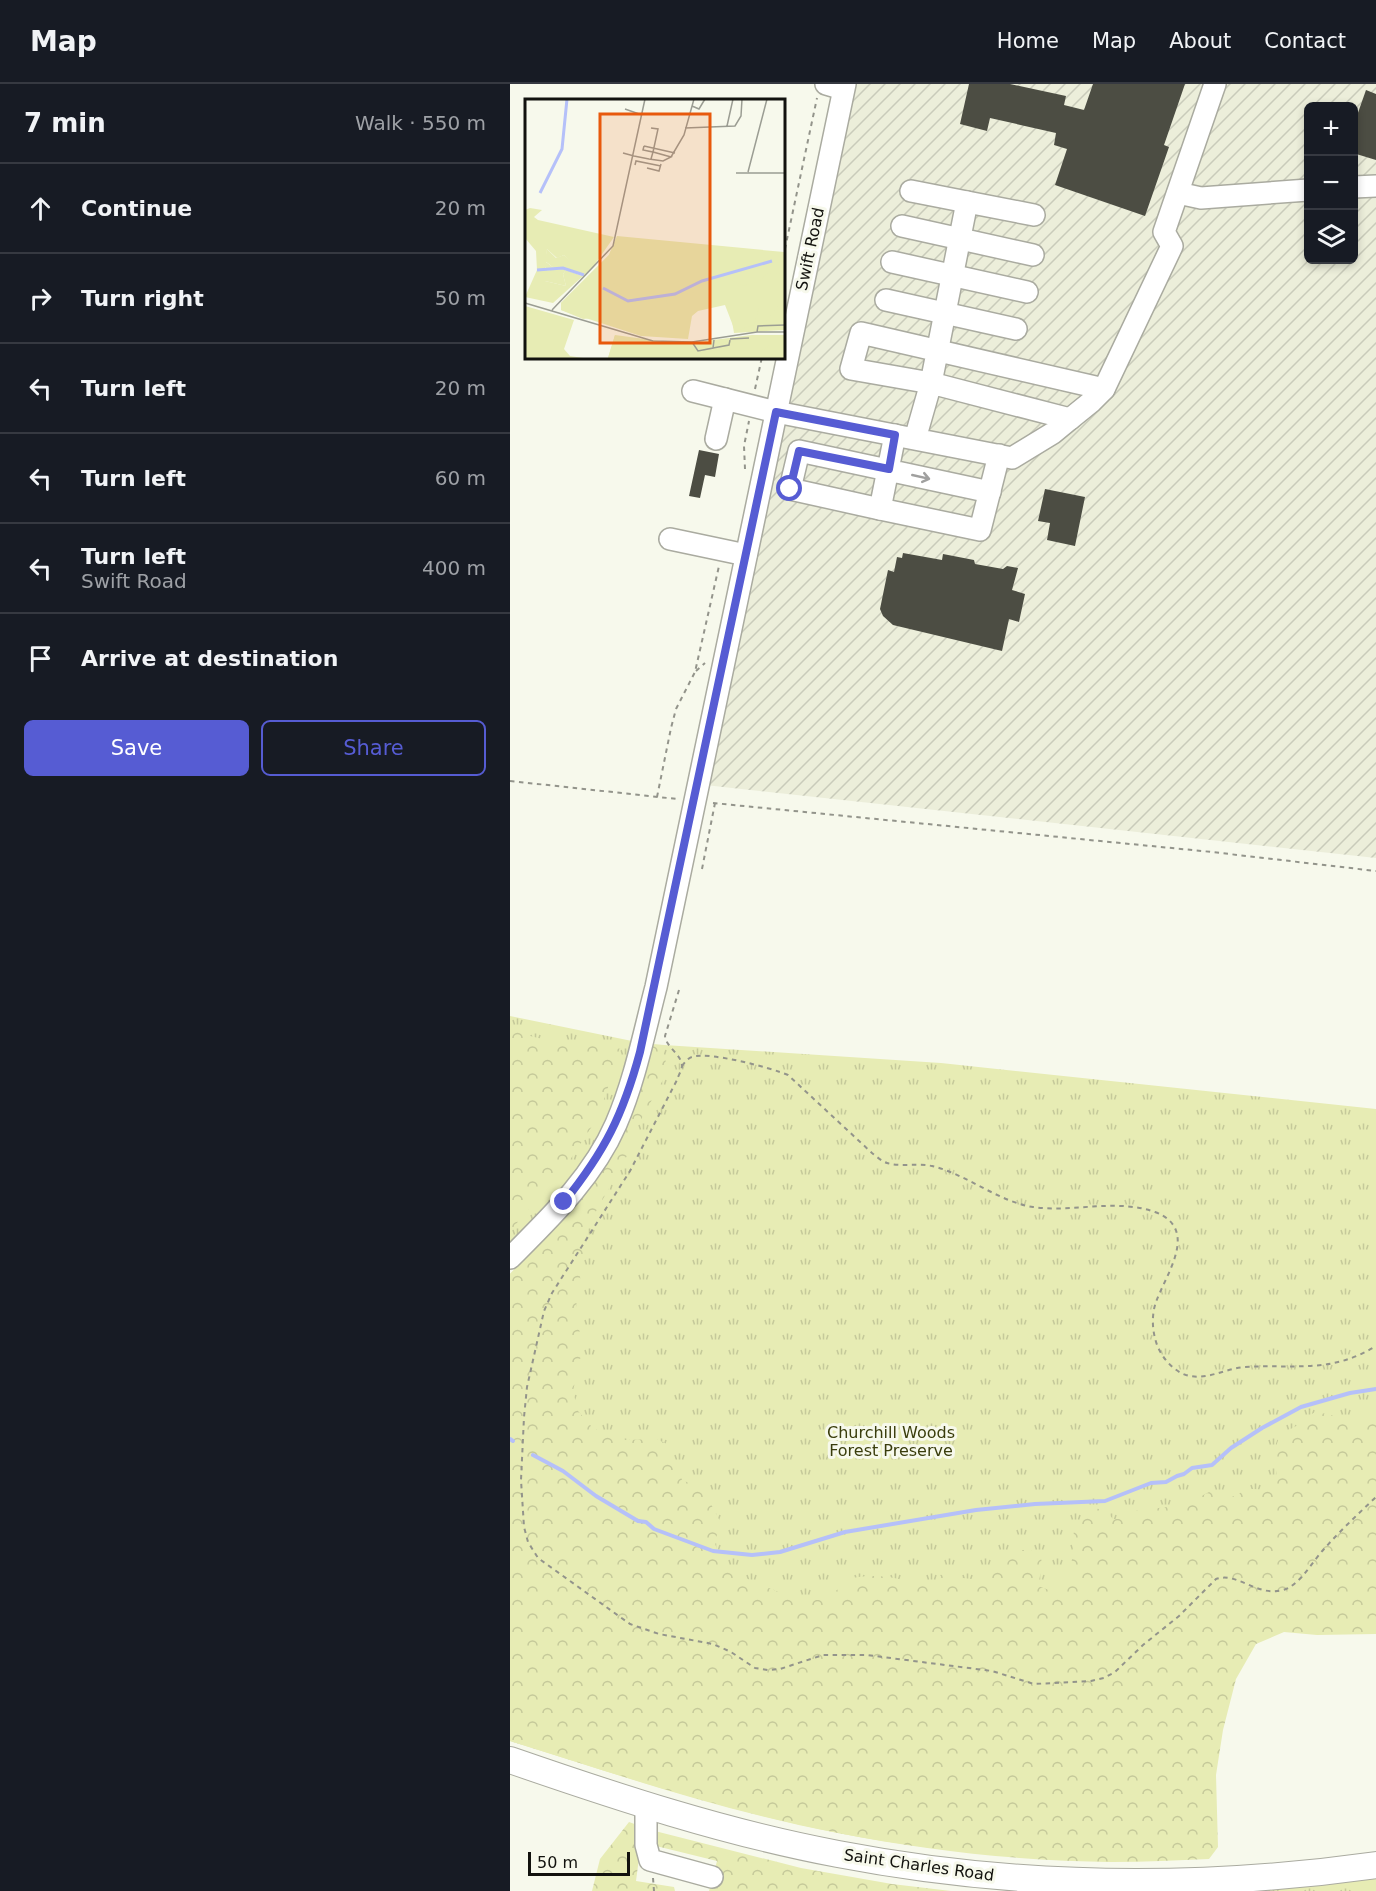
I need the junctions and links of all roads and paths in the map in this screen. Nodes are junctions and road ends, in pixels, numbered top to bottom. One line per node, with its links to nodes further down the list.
1 (1215, 84): 7 (street)
2 (833, 88): 12 (path); 27 (street, Swift Road)
3 (1376, 186): 4 (street)
4 (1358, 187)
5 (911, 190): 8 (street)
6 (1304, 190): 7 (street)
7 (1178, 193): 23 (street)
8 (967, 202): 9 (street); 11 (street)
9 (1034, 216)
10 (902, 226): 11 (street)
11 (960, 238): 13 (street); 15 (street)
12 (784, 255)
13 (1033, 255)
14 (892, 262): 15 (street)
15 (952, 276): 16 (street); 18 (street)
16 (1027, 292)
17 (886, 300): 18 (street)
18 (945, 313): 19 (street); 20 (street)
19 (1016, 329)
20 (937, 350): 22 (street); 22 (street); 23 (street)
21 (762, 358): 25 (path)
22 (931, 383): 29 (street); 30 (street)
23 (1104, 389): 29 (street)
24 (693, 391): 26 (street)
25 (754, 395)
26 (725, 399): 27 (street); 31 (street)
27 (776, 412): 30 (street); 38 (street, Swift Road)
28 (750, 415): 34 (path)
29 (1070, 418): 32 (street)
30 (905, 437): 32 (street); 33 (street)
31 (716, 439)
32 (999, 455): 35 (street)
33 (889, 469): 35 (street, one-way to 35); 36 (street); 36 (street)
34 (746, 475)
35 (990, 492): 36 (street)
36 (880, 509)
37 (670, 539): 38 (street)
38 (746, 555): 49 (street, Swift Road)
39 (720, 562): 41 (path)
40 (510, 781): 41 (path)
41 (657, 797): 42 (path)
42 (677, 799)
43 (708, 802): 44 (path)
44 (715, 803): 45 (path); 46 (path)
45 (702, 869)
46 (1376, 871)
47 (679, 990): 48 (path)
48 (682, 1066): 50 (path); 51 (path)
49 (510, 1258)
50 (1376, 1346)
51 (1376, 1497)
52 (510, 1760): 53 (main road, Saint Charles Road)
53 (646, 1806): 55 (street); 56 (main road, Saint Charles Road)
54 (1376, 1865): 56 (main road, Saint Charles Road)
55 (712, 1877)
56 (1241, 1885)

